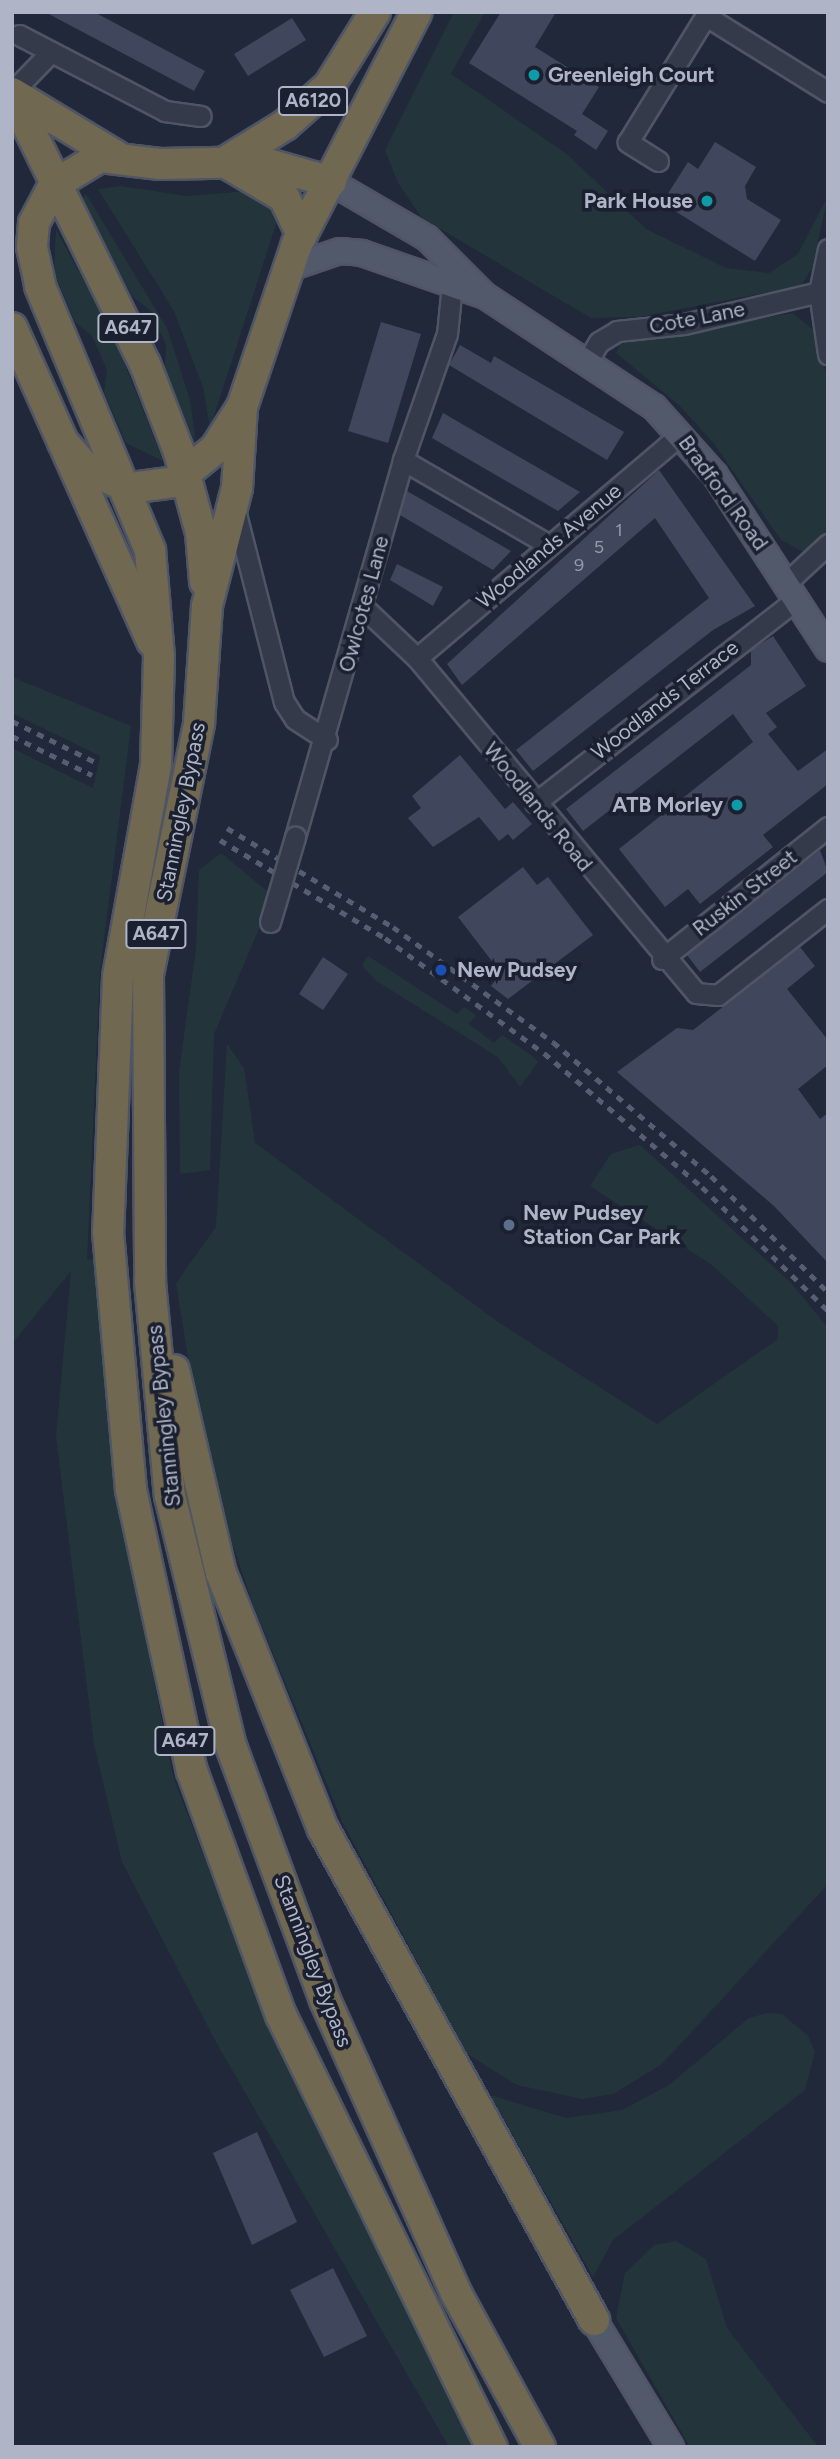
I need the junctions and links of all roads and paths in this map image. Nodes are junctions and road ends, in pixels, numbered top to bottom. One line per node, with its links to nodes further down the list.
1 (375, 12): 11 (highway, A6120)
2 (707, 14): 6 (street); 10 (street)
3 (409, 15): 12 (highway, A6120)
4 (19, 35): 5 (street)
5 (51, 52): 7 (street); 8 (street)
6 (828, 92)
7 (12, 93): 9 (highway); 13 (highway, A647)
8 (201, 116)
9 (117, 156): 11 (highway); 13 (highway)
10 (659, 161)
11 (225, 162): 12 (highway); 14 (highway)
12 (331, 183): 14 (highway); 19 (main road, Bradford Road)
13 (54, 186): 27 (highway, A647); 28 (highway, Stanningley Bypass)
14 (302, 234): 16 (highway)
15 (828, 249): 18 (street)
16 (287, 269): 17 (main road, Bradford Road); 23 (highway)
17 (452, 285): 19 (main road, Bradford Road); 26 (street, Owlcotes Lane)
18 (818, 292): 21 (street); 22 (street, Cote Lane)
19 (484, 295): 22 (main road, Bradford Road)
20 (12, 328): 25 (highway, A647)
21 (828, 354)
22 (588, 360): 24 (main road, Bradford Road)
23 (242, 407): 27 (highway); 29 (highway, Stanningley Bypass / A647)
24 (681, 433): 31 (street, Woodlands Avenue); 32 (main road, Bradford Road)
25 (63, 442): 28 (highway); 36 (highway, A647)
26 (403, 460): 31 (street); 34 (street, Owlcotes Lane)
27 (186, 476): 28 (highway); 33 (highway, A647)
28 (123, 485): 36 (highway, Stanningley Bypass)
29 (233, 503): 33 (highway, Stanningley Bypass / A647); 38 (street)
30 (828, 544): 32 (street)
31 (549, 545): 37 (street, Woodlands Avenue)
32 (792, 591): 35 (main road, Bradford Road); 39 (street, Woodlands Terrace)
33 (207, 606): 44 (highway, Stanningley Bypass / A647)
34 (363, 607): 37 (street, Woodlands Road); 38 (street, Owlcotes Lane)
35 (828, 649)
36 (159, 657): 46 (highway, Stanningley Bypass / A647)
37 (417, 658): 39 (street, Woodlands Road)
38 (327, 740): 42 (street, Owlcotes Lane, bridge)
39 (535, 803): 43 (street, Woodlands Road)
40 (828, 827): 43 (street, Ruskin Street)
41 (828, 909): 43 (street, Woodlands Road)
42 (270, 922)
43 (662, 959)
44 (149, 1147): 45 (highway); 47 (highway, Stanningley Bypass / A647)
45 (594, 2320): 48 (main road)
46 (489, 2442)
47 (540, 2447)
48 (671, 2447)

